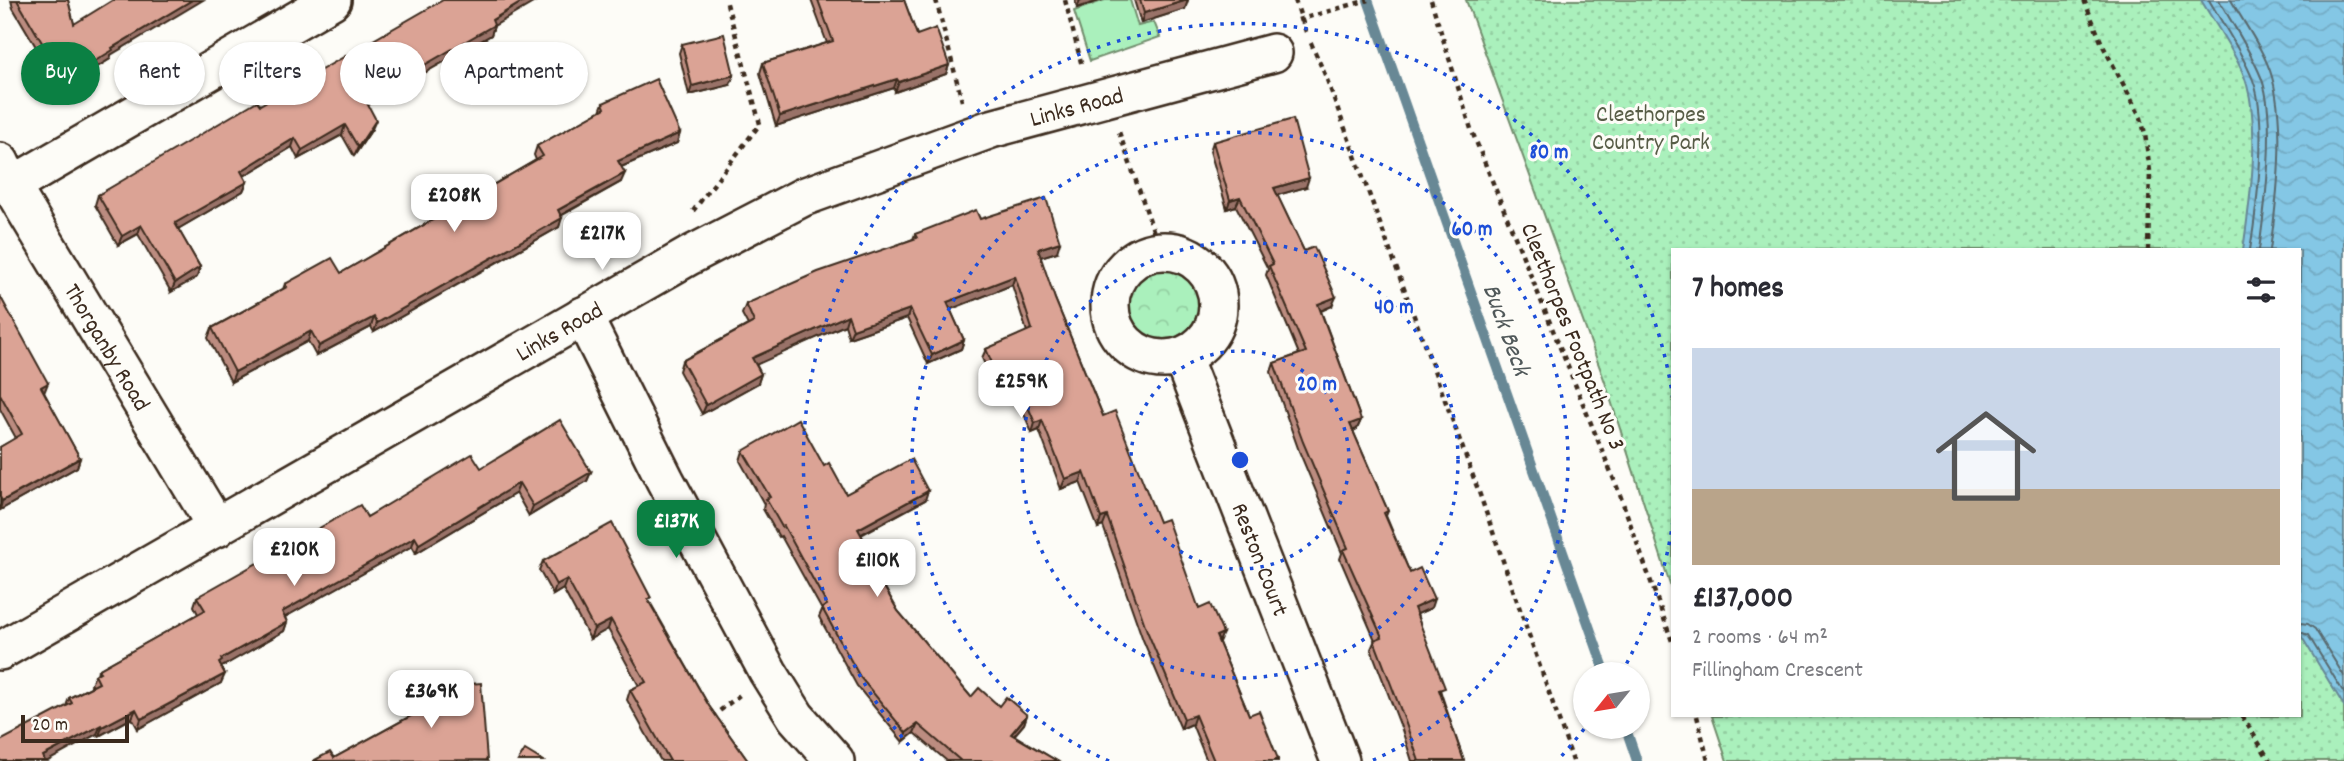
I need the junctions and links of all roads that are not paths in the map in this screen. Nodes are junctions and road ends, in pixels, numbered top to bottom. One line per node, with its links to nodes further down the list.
1 (331, 0): 3 (street)
2 (1273, 53): 4 (street, Links Road)
3 (6, 174): 6 (street, Thorganby Road)
4 (583, 316): 6 (street, Links Road); 8 (street)
5 (1182, 357): 5 (street); 9 (street, Reston Court)
6 (217, 528): 7 (street, Links Road)
7 (0, 651)
8 (835, 761)
9 (1340, 761)

